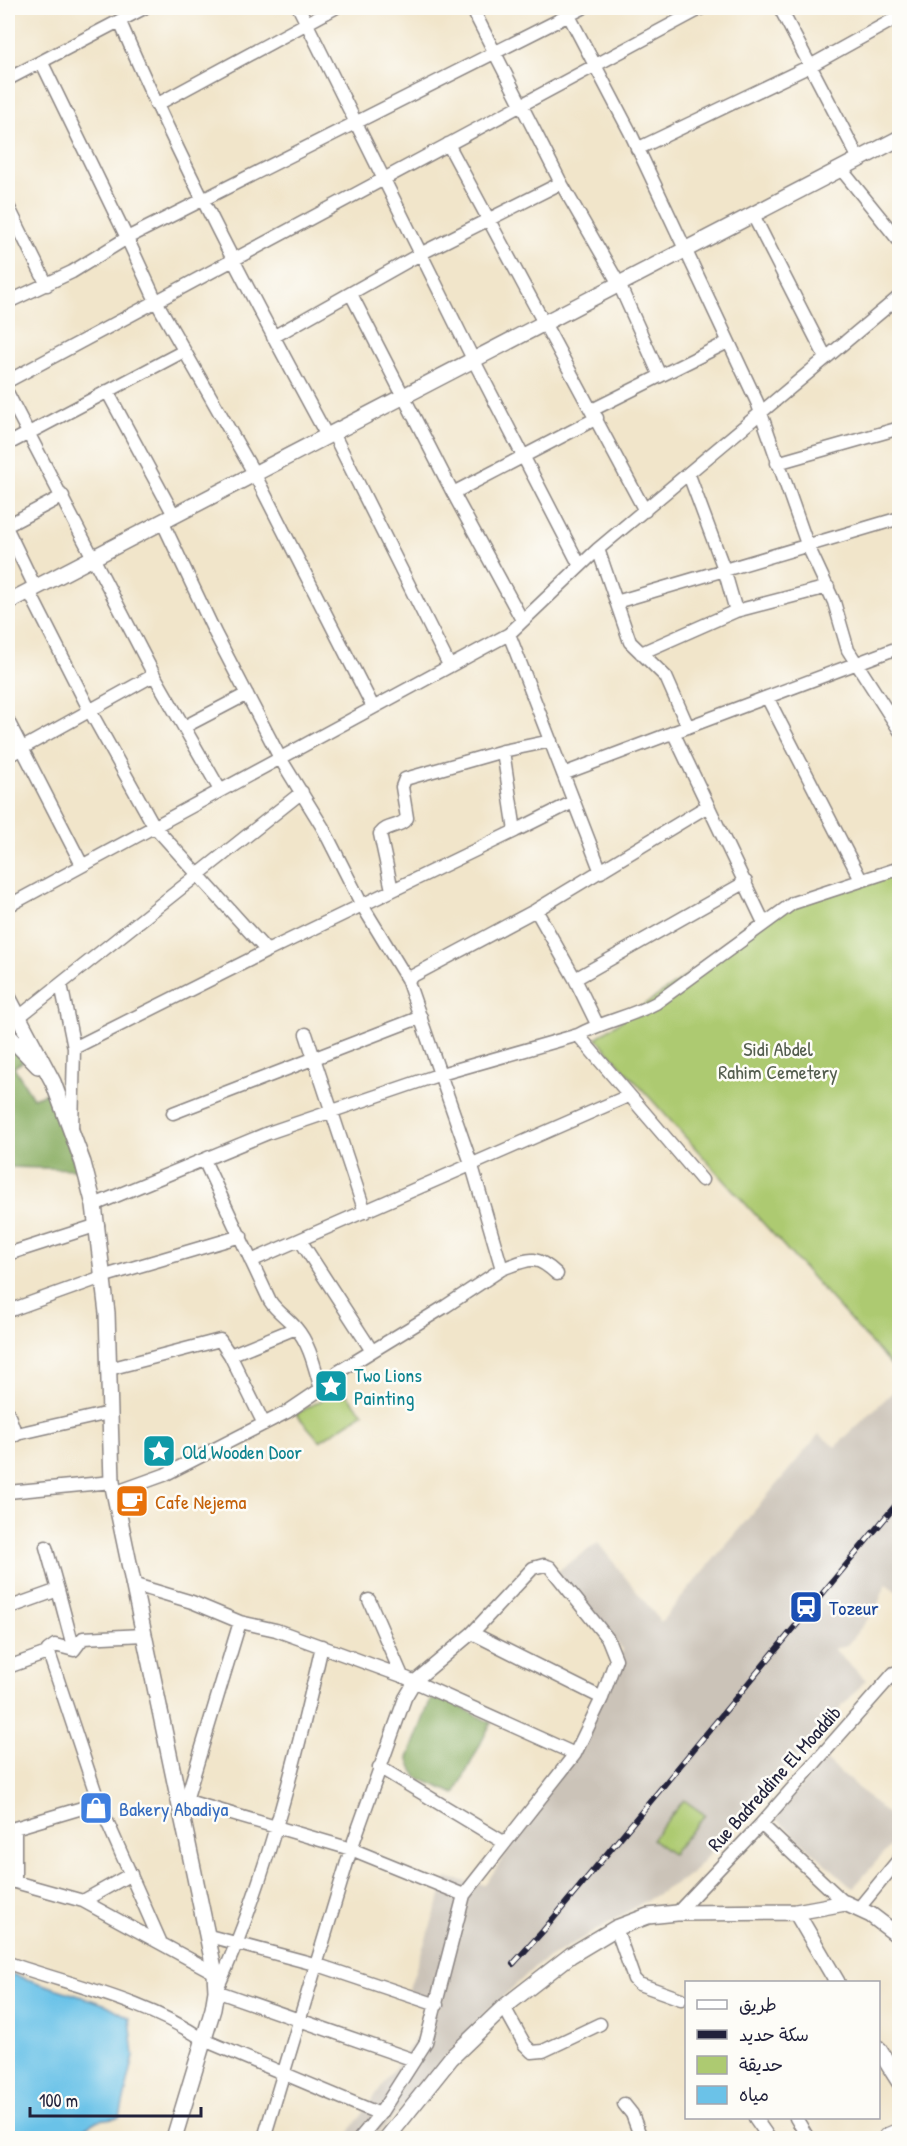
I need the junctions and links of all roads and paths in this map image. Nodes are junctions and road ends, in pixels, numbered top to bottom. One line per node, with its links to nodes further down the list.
1 (144, 8): 10 (street)
2 (299, 8): 11 (street)
3 (335, 8): 11 (street)
4 (472, 8): 12 (street)
5 (583, 8): 8 (street)
6 (702, 8): 14 (street)
7 (780, 8): 15 (street)
8 (567, 11): 12 (street); 14 (street)
9 (900, 15): 15 (street)
10 (120, 21): 13 (street); 18 (street)
11 (307, 23): 18 (street); 19 (street)
12 (497, 52): 17 (street); 19 (street)
13 (42, 63): 16 (street); 31 (street)
14 (594, 64): 17 (street); 22 (street)
15 (810, 66): 22 (street); 23 (street)
16 (8, 79)
17 (522, 103): 21 (street); 26 (street)
18 (156, 105): 27 (street)
19 (357, 122): 25 (street); 27 (street)
20 (900, 138): 23 (street)
21 (448, 144): 25 (street); 30 (street)
22 (637, 149): 33 (street)
23 (859, 159): 24 (street)
24 (841, 169): 29 (street); 32 (street)
25 (384, 178): 34 (street); 35 (street)
26 (561, 183): 30 (street); 36 (street)
27 (202, 199): 31 (street); 35 (street)
28 (8, 206): 37 (street)
29 (753, 215): 33 (street); 46 (street)
30 (489, 220): 34 (street); 42 (street)
31 (127, 238): 37 (street); 40 (street)
32 (900, 242)
33 (685, 249): 36 (street); 44 (street)
34 (422, 253): 38 (street); 47 (street)
35 (234, 259): 40 (street); 43 (street)
36 (619, 284): 42 (street); 48 (street)
37 (47, 285): 41 (street)
38 (351, 294): 43 (street); 52 (street)
39 (900, 296): 46 (street)
40 (156, 301): 45 (street); 49 (street)
41 (8, 303)
42 (546, 322): 47 (street); 54 (street)
43 (273, 337): 57 (street)
44 (728, 342): 48 (street); 53 (street)
45 (184, 351): 50 (street); 61 (street)
46 (825, 356): 53 (street)
47 (473, 360): 52 (street); 59 (street)
48 (660, 376): 54 (street)
49 (8, 381)
50 (107, 391): 56 (street); 66 (street)
51 (8, 394): 56 (street)
52 (404, 396): 57 (street); 63 (street)
53 (761, 413): 60 (street); 62 (street)
54 (595, 415): 59 (street); 65 (street)
55 (900, 428): 60 (street)
56 (28, 433): 58 (street); 64 (street)
57 (330, 434): 61 (street); 85 (street)
58 (8, 444)
59 (523, 457): 63 (street); 73 (street)
60 (777, 463): 70 (street)
61 (254, 474): 66 (street); 89 (street)
62 (689, 475): 65 (street); 74 (street)
63 (453, 494): 80 (street)
64 (63, 496): 68 (street); 72 (street)
65 (645, 511): 71 (street)
66 (168, 518): 72 (street); 87 (street)
67 (900, 518): 70 (street)
68 (8, 525)
69 (8, 531): 76 (street)
70 (807, 544): 74 (street); 75 (street)
71 (598, 549): 73 (street); 78 (street)
72 (94, 557): 76 (street); 86 (street)
73 (580, 566): 80 (street)
74 (724, 569): 78 (street); 79 (street)
75 (828, 587): 79 (street); 84 (street)
76 (32, 589): 77 (street); 90 (street)
77 (8, 602)
78 (616, 602): 83 (street)
79 (736, 611): 83 (street)
80 (522, 620): 81 (street)
81 (509, 634): 85 (street); 96 (street)
82 (900, 647): 84 (street)
83 (640, 653): 93 (street)
84 (856, 663): 88 (street); 94 (street)
85 (449, 665): 89 (street)
86 (154, 675): 90 (street); 92 (street)
87 (247, 694): 92 (street); 100 (street)
88 (767, 697): 93 (street); 112 (street)
89 (373, 707): 100 (street)
90 (90, 711): 97 (street); 106 (street)
91 (8, 721): 97 (street)
92 (184, 727): 102 (street)
93 (688, 727): 95 (street)
94 (900, 731)
95 (673, 732): 101 (street); 105 (street)
96 (551, 741): 98 (street); 101 (street)
97 (22, 748): 99 (street); 108 (street)
98 (503, 751): 107 (street); 114 (street)
99 (8, 756)
100 (280, 758): 102 (street); 103 (street)
101 (563, 774): 104 (street)
102 (220, 790): 106 (street)
103 (302, 792): 111 (street); 116 (street)
104 (573, 802): 107 (street); 110 (street)
105 (706, 807): 110 (street); 113 (street)
106 (154, 826): 108 (street); 111 (street)
107 (515, 831): 114 (street)
108 (82, 865): 115 (street)
109 (900, 868): 112 (street)
110 (601, 872): 117 (street)
111 (199, 874): 119 (street); 122 (street)
112 (861, 880): 118 (street)
113 (746, 882): 118 (street); 121 (street)
114 (392, 890): 116 (street)
115 (9, 900)
116 (362, 905): 119 (street); 120 (street)
117 (536, 910): 120 (street); 121 (street)
118 (764, 923): 125 (street)
119 (267, 951): 129 (street)
120 (407, 979): 124 (street)
121 (575, 979): 125 (street)
122 (61, 984): 123 (street); 129 (street)
123 (11, 1008): 132 (street)
124 (421, 1017): 130 (street); 131 (street)
125 (597, 1024): 128 (street)
126 (306, 1034): 130 (street)
127 (8, 1035): 132 (street)
128 (578, 1035): 131 (street); 133 (street)
129 (74, 1048): 136 (street)
130 (314, 1059): 134 (street); 135 (street)
131 (441, 1074): 134 (street); 138 (street)
132 (53, 1082): 136 (street)
133 (628, 1096): 138 (street); 139 (street)
134 (332, 1111): 137 (street); 141 (street)
135 (174, 1113)
136 (72, 1130): 140 (street)
137 (204, 1160): 140 (street); 143 (street)
138 (472, 1166): 141 (street); 147 (street)
139 (702, 1180)
140 (94, 1205): 142 (street)
141 (365, 1212): 144 (street)
142 (98, 1225): 145 (street); 149 (street)
143 (241, 1236): 146 (street); 149 (street)
144 (300, 1240): 146 (street); 152 (street)
145 (8, 1254)
146 (251, 1261): 151 (street)
147 (502, 1269): 148 (street); 152 (street)
148 (557, 1275)
149 (105, 1276): 150 (street); 154 (street)
150 (8, 1311)
151 (296, 1328): 153 (street); 155 (street)
152 (372, 1351): 155 (street)
153 (230, 1355): 154 (street); 158 (street)
154 (109, 1370): 157 (street)
155 (321, 1389): 158 (street)
156 (8, 1413): 159 (street)
157 (109, 1413): 159 (street); 160 (street)
158 (264, 1424): 160 (street)
159 (12, 1435)
160 (113, 1488): 161 (street); 163 (street)
161 (8, 1492)
162 (46, 1547): 164 (street)
163 (132, 1584): 167 (street); 169 (street)
164 (58, 1590): 166 (street); 171 (street)
165 (369, 1599): 175 (street)
166 (8, 1608)
167 (240, 1622): 170 (street); 180 (street)
168 (472, 1633): 176 (street); 177 (street); 177 (street)
169 (144, 1635): 171 (street); 182 (street)
170 (322, 1646): 175 (street); 184 (street)
171 (74, 1650): 172 (street)
172 (47, 1653): 173 (street); 181 (street)
173 (8, 1667)
174 (900, 1672): 183 (street, Rue Badreddine El Moaddib)
175 (402, 1676): 176 (street)
176 (415, 1681): 178 (street); 179 (street)
177 (602, 1698): 178 (street)
178 (575, 1754): 186 (street)
179 (379, 1767): 186 (street); 187 (street)
180 (184, 1800): 182 (street); 184 (street)
181 (99, 1803): 185 (street); 189 (street)
182 (182, 1821): 197 (street)
183 (761, 1824): 193 (street); 194 (street, Rue Badreddine El Moaddib)
184 (274, 1827): 187 (street); 200 (street)
185 (11, 1829): 190 (street)
186 (505, 1844): 191 (street)
187 (351, 1849): 191 (street); 202 (street)
188 (897, 1865): 193 (street)
189 (130, 1874): 192 (street); 199 (street)
190 (11, 1881): 192 (street)
191 (464, 1895): 207 (street)
192 (83, 1901): 199 (street)
193 (852, 1906): 195 (street); 198 (street)
194 (677, 1912): 195 (street); 196 (street)
195 (796, 1912): 204 (street)
196 (616, 1928): 206 (street); 208 (street)
197 (209, 1936): 200 (street); 203 (street)
198 (900, 1937)
199 (160, 1941): 203 (street)
200 (238, 1943): 202 (street); 205 (street)
201 (8, 1963): 211 (street)
202 (318, 1965): 207 (street); 209 (street)
203 (215, 1973): 205 (street)
204 (836, 1981)
205 (216, 1991): 209 (street); 211 (street)
206 (681, 1999)
207 (437, 2005): 213 (street)
208 (504, 2007): 210 (street); 224 (street)
209 (301, 2020): 213 (street); 214 (street)
210 (600, 2024)
211 (204, 2040): 214 (street); 221 (street)
212 (880, 2050): 215 (street)
213 (414, 2060): 217 (street)
214 (283, 2072): 217 (street); 222 (street)
215 (900, 2083)
216 (624, 2104): 225 (street)
217 (380, 2114): 223 (street)
218 (756, 2119): 226 (street)
219 (797, 2119): 227 (street)
220 (900, 2133): 228 (main road)
221 (174, 2139)
222 (264, 2139)
223 (360, 2139)
224 (387, 2139)
225 (641, 2139)
226 (769, 2139)
227 (808, 2139)
228 (888, 2139)

